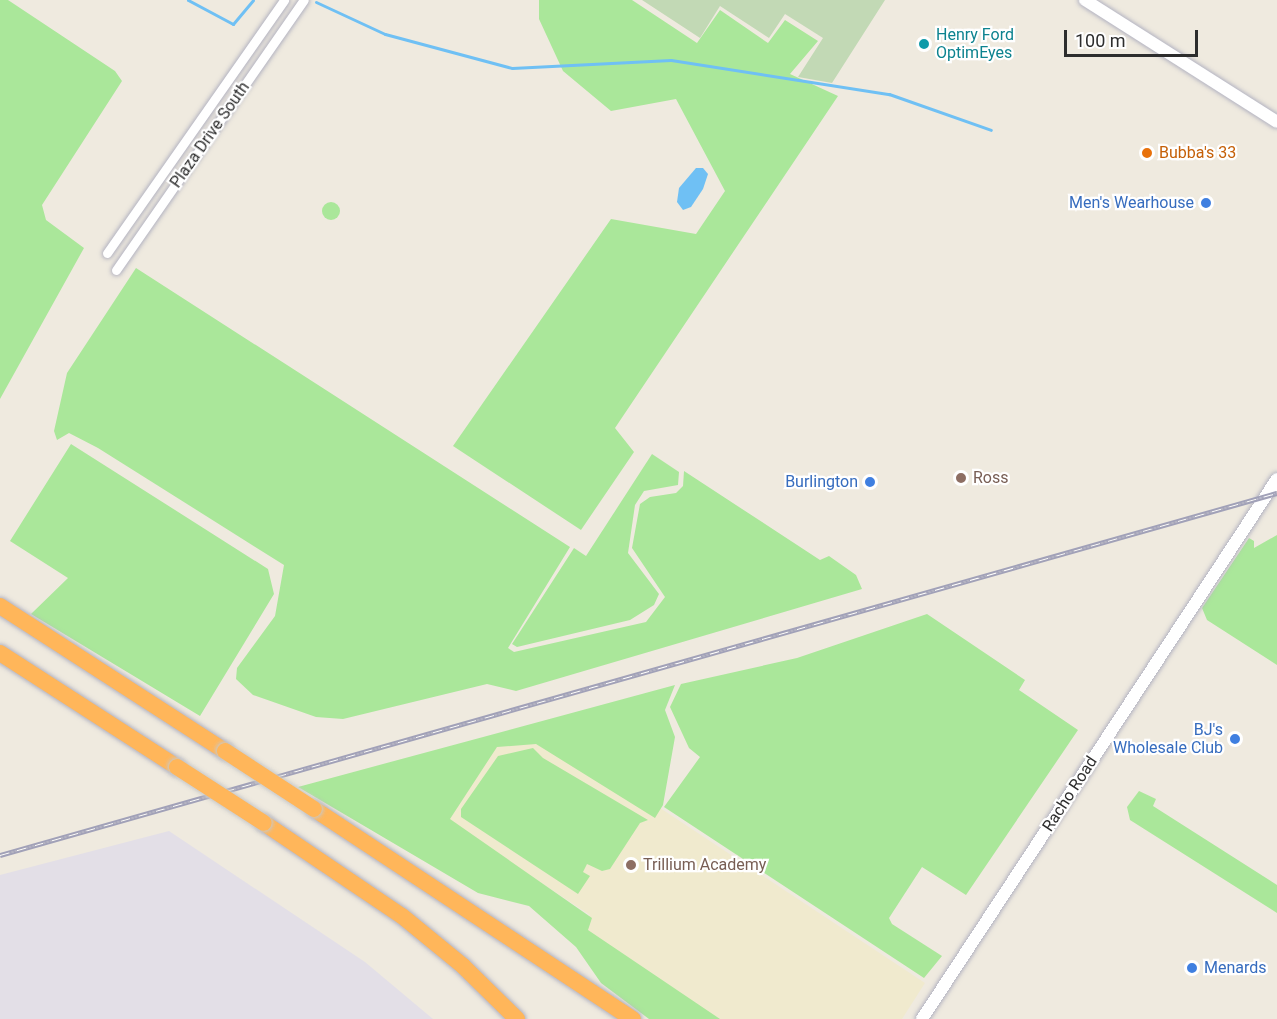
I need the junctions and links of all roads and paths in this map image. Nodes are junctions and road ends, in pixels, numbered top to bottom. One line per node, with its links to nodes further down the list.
1 (284, 0): 4 (street, Plaza Drive South)
2 (304, 0): 5 (street, Plaza Drive South)
3 (1085, 0): 6 (street)
4 (231, 75): 5 (street); 7 (street, Plaza Drive South)
5 (245, 85): 8 (street, Plaza Drive South)
6 (1277, 122)
7 (161, 177): 8 (street); 9 (street, Plaza Drive South)
8 (174, 187): 10 (street, Plaza Drive South)
9 (122, 232): 10 (street); 11 (street, Plaza Drive South)
10 (136, 241): 12 (street, Plaza Drive South)
11 (107, 253)
12 (116, 270)
13 (1277, 479): 18 (street, Racho Road)
14 (0, 606): 17 (highway, bridge)
15 (0, 654): 16 (highway, bridge)
16 (517, 1019)
17 (633, 1019)
18 (922, 1019)

